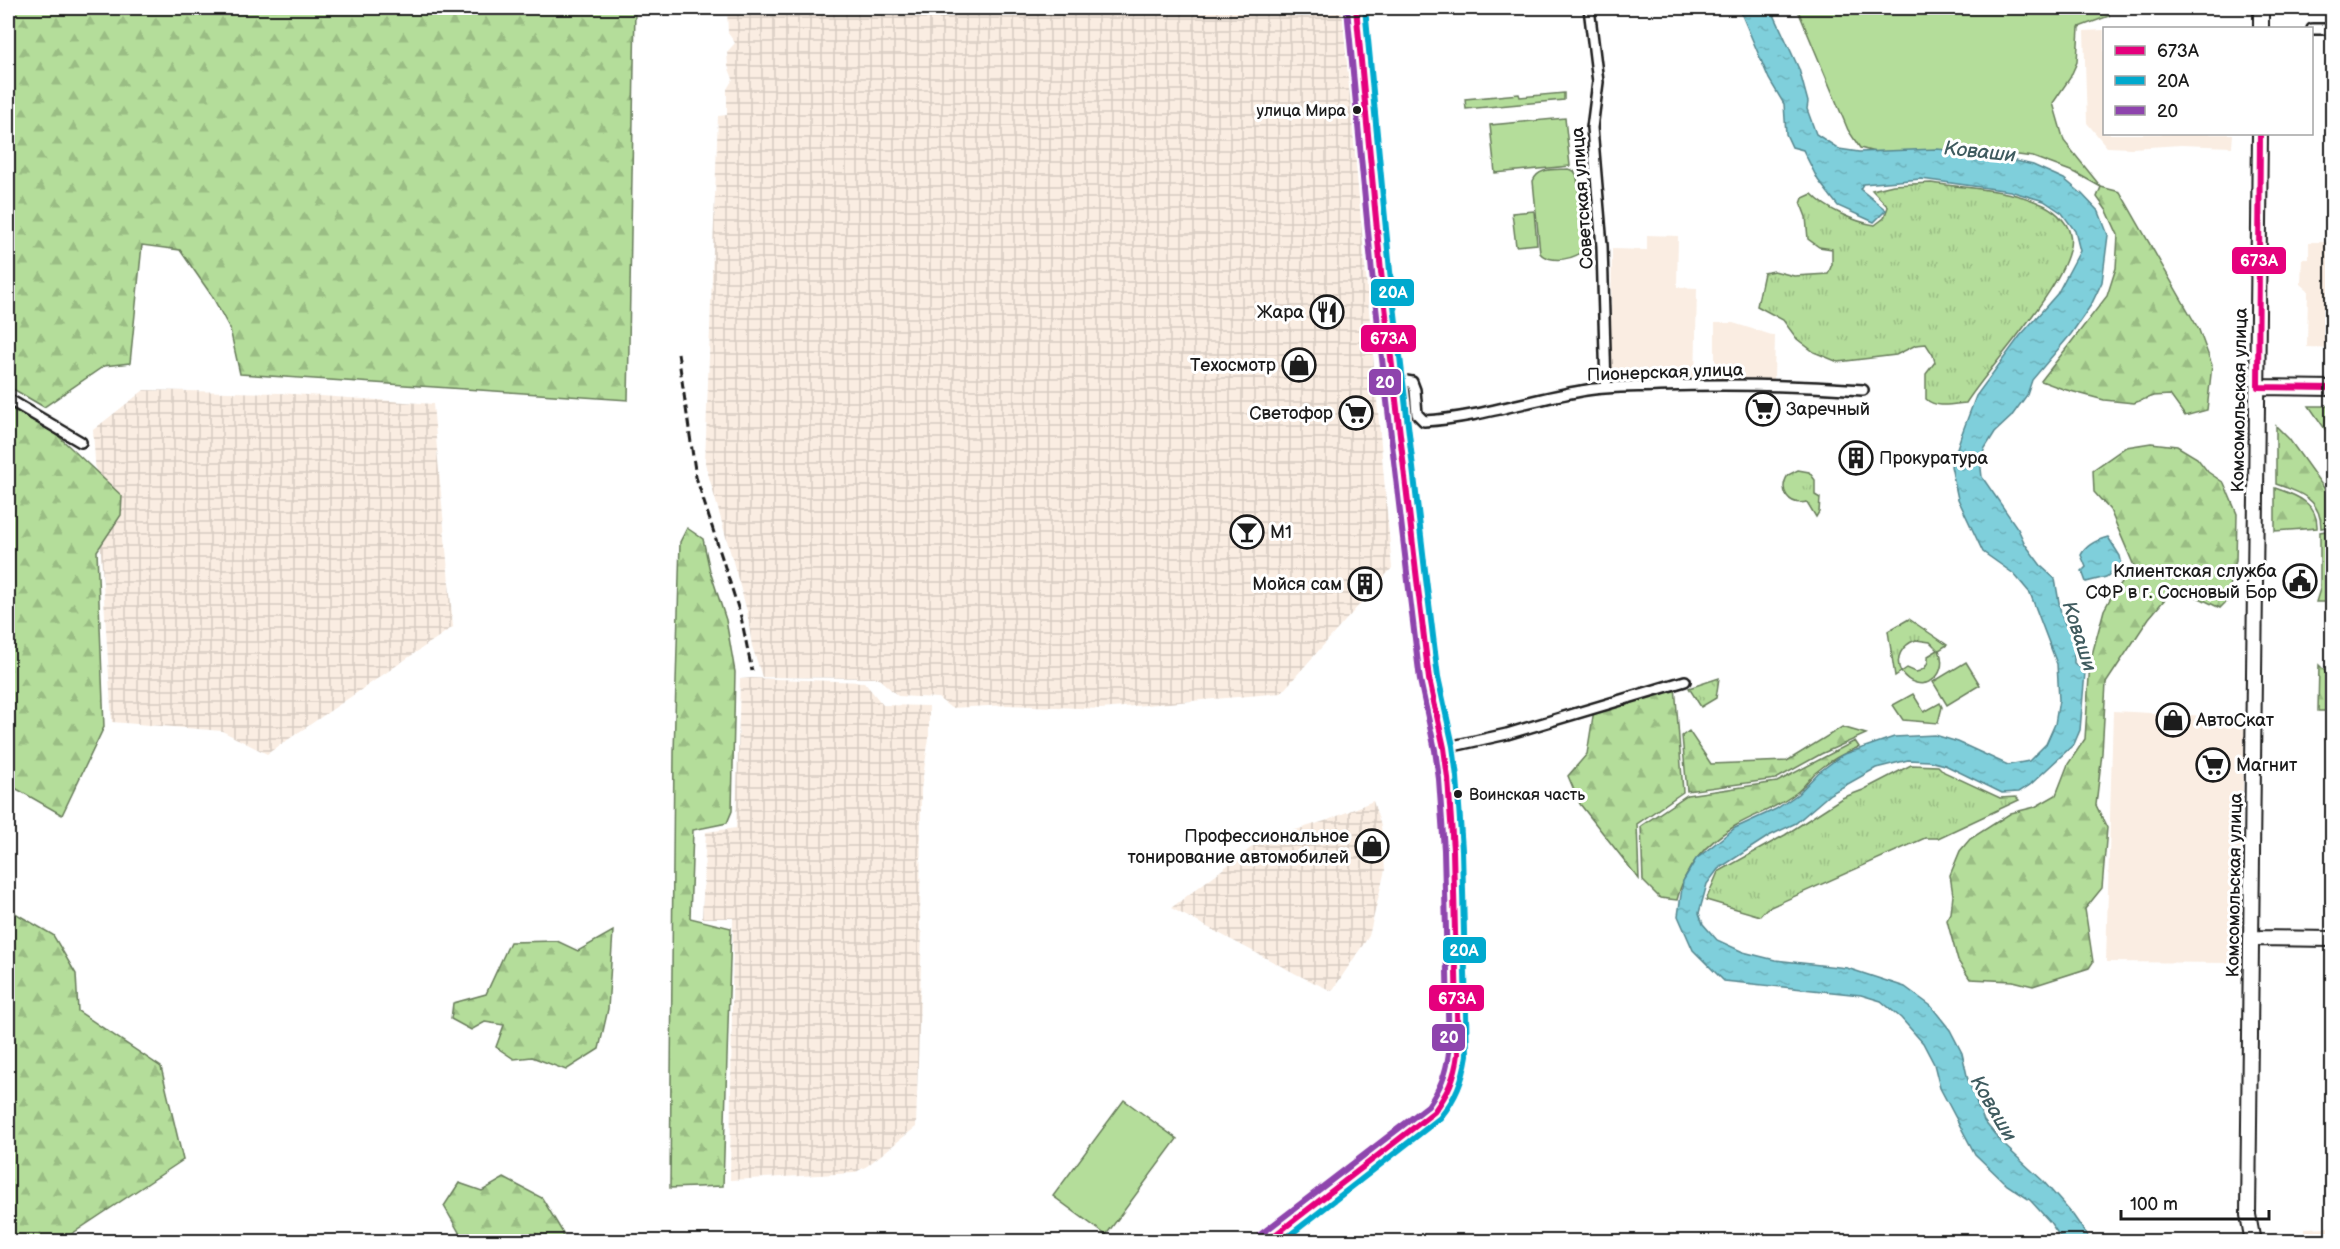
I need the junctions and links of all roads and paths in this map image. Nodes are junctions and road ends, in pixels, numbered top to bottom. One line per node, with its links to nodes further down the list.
1 (1356, 8): 8 (main road)
2 (1589, 8): 10 (street, Советская улица)
3 (2261, 8): 4 (main road)
4 (2261, 27)
5 (2313, 29): 6 (street)
6 (2332, 29)
7 (2260, 135): 9 (main road, Комсомольская улица)
8 (1394, 379): 10 (street, Пионерская улица); 16 (main road)
9 (2258, 387): 11 (main road); 17 (main road, Комсомольская улица)
10 (1606, 388): 12 (street, Пионерская улица)
11 (2332, 388)
12 (1863, 390)
13 (8, 399): 14 (street)
14 (81, 442)
15 (1684, 681): 16 (street)
16 (1444, 748): 19 (main road)
17 (2253, 938): 18 (main road); 20 (main road, Комсомольская улица)
18 (2332, 939)
19 (1265, 1242)
20 (2253, 1242)

